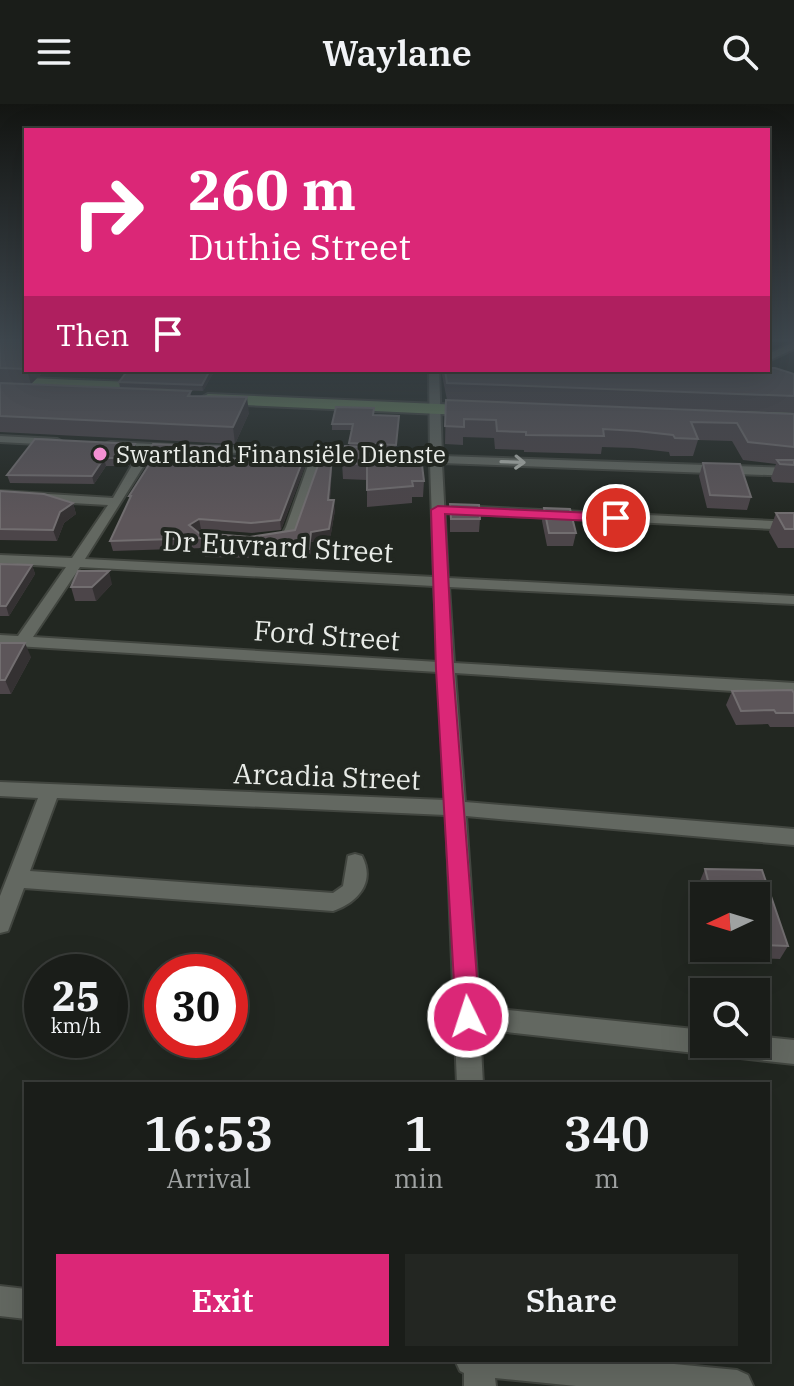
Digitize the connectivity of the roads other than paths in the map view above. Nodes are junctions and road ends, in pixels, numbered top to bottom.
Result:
1 (353, 400) edge
2 (434, 400) edge
3 (434, 403) junction
4 (497, 406) edge
5 (794, 413) edge
6 (794, 422) edge
7 (0, 439) edge
8 (74, 443) edge
9 (104, 444) edge
10 (149, 447) junction
11 (180, 448) edge
12 (195, 449) edge
13 (318, 454) junction
14 (377, 457) edge
15 (391, 458) edge
16 (435, 460) junction
17 (794, 472) edge
18 (0, 495) edge
19 (117, 502) junction
20 (438, 510) junction
21 (794, 526) edge
22 (252, 540) edge
23 (0, 559) edge
24 (73, 563) junction
25 (442, 580) junction
26 (794, 600) edge
27 (0, 640) edge
28 (23, 641) junction
29 (445, 669) junction
30 (794, 689) edge
31 (0, 789) edge
32 (49, 793) junction
33 (453, 808) junction
34 (794, 837) edge
35 (355, 862) dead end
36 (18, 879) junction
37 (0, 924) edge
38 (468, 1017) junction
39 (690, 1041) edge
40 (770, 1049) edge
41 (794, 1052) edge
42 (470, 1082) edge
43 (0, 1301) edge
44 (24, 1304) edge
45 (479, 1362) edge
46 (499, 1362) edge
47 (480, 1386) edge
48 (737, 1386) edge

1 - 3 main road
2 - 3 street
3 - 4 main road
3 - 16 street
5 - 6 main road
7 - 8 street
9 - 10 street
10 - 11 street
10 - 19 street
12 - 13 street
13 - 14 street
13 - 22 street
15 - 16 street
16 -> 17 street
16 - 20 street
18 - 19 street
19 - 24 street
20 - 21 street
20 - 25 street
23 - 24 street, Dr Euvrard Street
24 - 25 street, Dr Euvrard Street
24 - 28 street
25 - 26 street, Dr Euvrard Street
25 - 29 street
27 - 28 street, Ford Street
28 - 29 street, Ford Street
29 - 30 street, Ford Street
29 - 33 street
31 - 32 street, Arcadia Street
32 - 33 street, Arcadia Street
32 - 36 street
33 - 34 street, Arcadia Street
33 - 38 street
35 - 36 street
36 - 37 street
38 - 39 street
38 - 42 street
40 - 41 street
43 - 44 street
45 - 47 street
46 - 48 street

